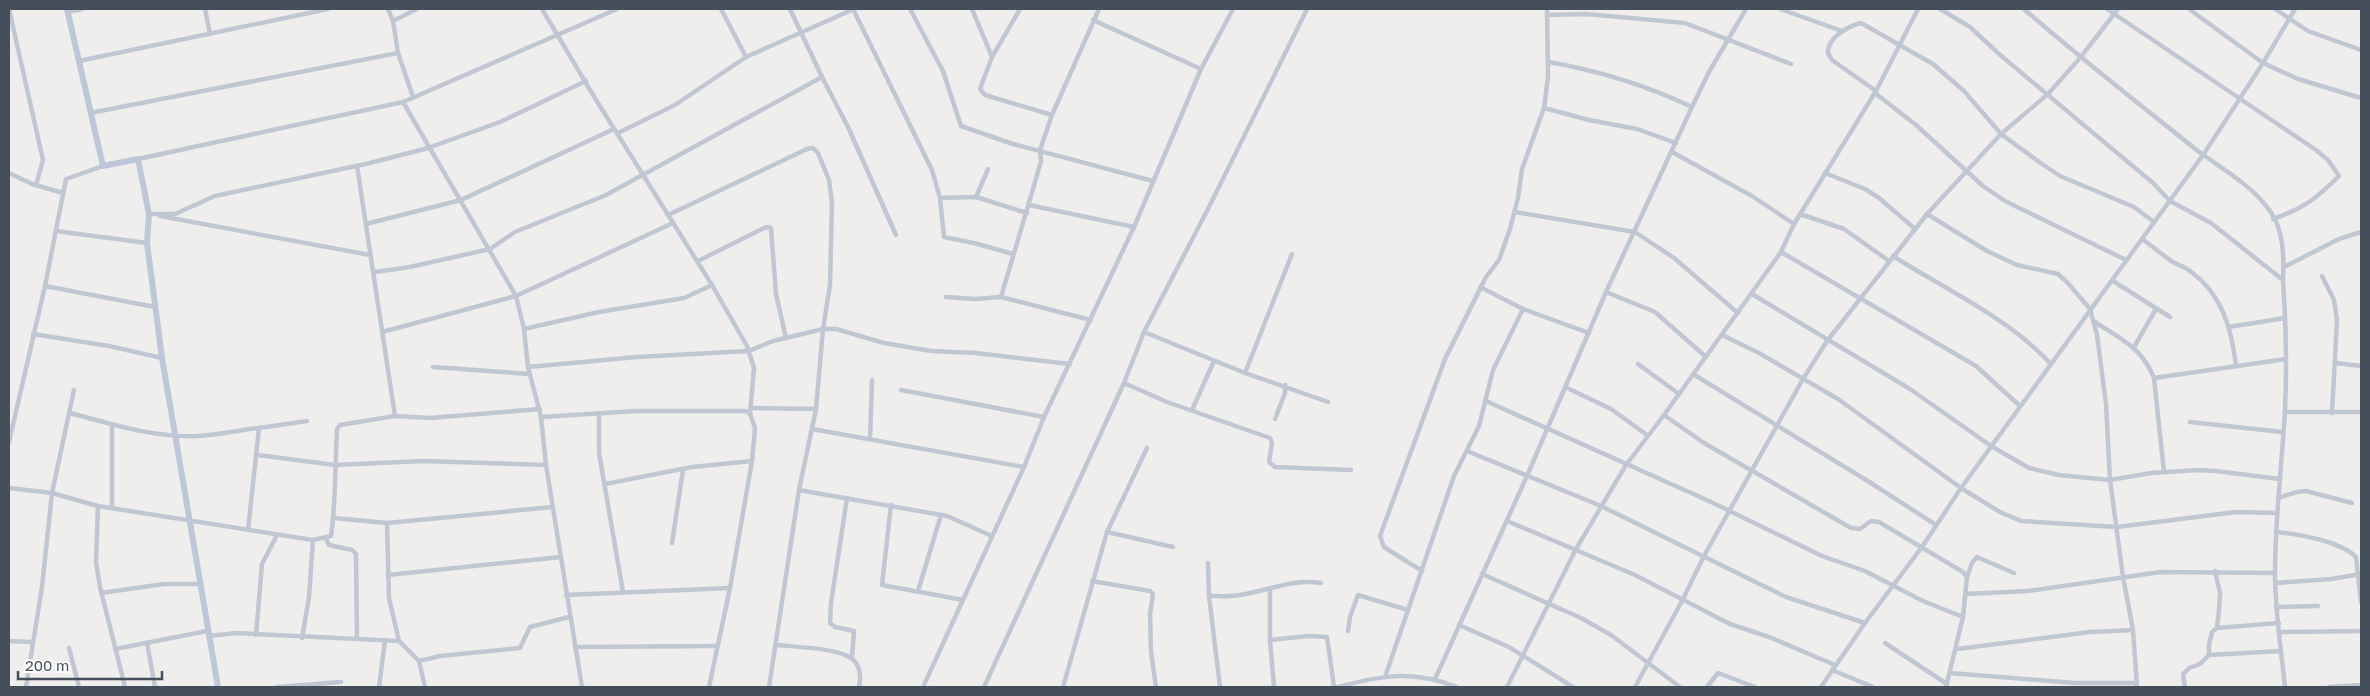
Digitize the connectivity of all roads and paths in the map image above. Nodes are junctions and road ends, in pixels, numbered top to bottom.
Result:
1 (9, 9) edge
2 (82, 9) edge
3 (205, 9) edge
4 (328, 9) edge
5 (388, 9) edge
6 (417, 9) edge
7 (542, 9) edge
8 (617, 9) edge
9 (721, 9) edge
10 (790, 9) edge
11 (853, 9) edge
12 (910, 9) edge
13 (972, 9) edge
14 (1020, 9) edge
15 (1099, 9) edge
16 (1233, 9) edge
17 (1307, 9) edge
18 (1547, 9) edge
19 (1746, 9) edge
20 (1780, 9) edge
21 (1918, 9) edge
22 (1940, 9) edge
23 (2024, 9) edge
24 (2107, 9) edge
25 (2118, 9) edge
26 (2189, 9) edge
27 (2275, 9) edge
28 (2295, 9) edge
29 (68, 10) edge
30 (1547, 15) junction
31 (2115, 15) junction
32 (2289, 19) junction
33 (393, 20) junction
34 (1093, 20) junction
35 (11, 26) edge
36 (1842, 31) junction
37 (801, 32) junction
38 (210, 34) junction
39 (558, 35) junction
40 (1729, 40) junction
41 (1900, 46) junction
42 (2361, 50) edge
43 (398, 53) junction
44 (746, 57) junction
45 (992, 57) junction
46 (2080, 58) junction
47 (79, 62) junction
48 (1549, 62) junction
49 (2263, 63) junction
50 (1791, 64) dead end
51 (1201, 69) junction
52 (822, 77) junction
53 (586, 81) junction
54 (1875, 92) junction
55 (2048, 94) junction
56 (413, 97) junction
57 (2361, 98) edge
58 (2238, 99) junction
59 (403, 102) junction
60 (1692, 107) junction
61 (1544, 108) junction
62 (90, 113) junction
63 (1052, 115) junction
64 (614, 129) junction
65 (618, 133) junction
66 (2001, 134) junction
67 (1676, 143) junction
68 (428, 148) junction
69 (1040, 150) junction
70 (1672, 152) junction
71 (2203, 155) junction
72 (138, 159) junction
73 (103, 166) junction
74 (357, 166) junction
75 (988, 169) dead end
76 (1825, 172) junction
77 (9, 173) edge
78 (1967, 173) junction
79 (643, 174) junction
80 (1153, 181) junction
81 (36, 185) junction
82 (63, 193) junction
83 (976, 197) junction
84 (940, 198) junction
85 (461, 200) junction
86 (2170, 201) junction
87 (1029, 205) junction
88 (1515, 212) junction
89 (1026, 213) junction
90 (149, 214) junction
91 (1800, 214) junction
92 (1927, 214) junction
93 (668, 215) junction
94 (2273, 219) junction
95 (2154, 222) junction
96 (674, 223) junction
97 (366, 224) junction
98 (1794, 224) junction
99 (1134, 227) junction
100 (1914, 228) junction
101 (56, 231) junction
102 (1636, 232) junction
103 (2361, 232) edge
104 (896, 235) dead end
105 (2142, 239) junction
106 (147, 243) junction
107 (490, 248) junction
108 (1781, 252) junction
109 (1013, 254) junction
110 (1292, 254) dead end
111 (370, 255) junction
112 (1893, 256) junction
113 (2126, 260) junction
114 (698, 261) junction
115 (1889, 261) junction
116 (2284, 267) junction
117 (375, 272) junction
118 (2322, 276) dead end
119 (2283, 280) junction
120 (2113, 281) junction
121 (712, 285) junction
122 (45, 286) junction
123 (1480, 287) junction
124 (1606, 292) junction
125 (1752, 294) junction
126 (516, 296) junction
127 (946, 297) dead end
128 (1001, 298) junction
129 (1859, 299) junction
130 (155, 306) junction
131 (2090, 309) junction
132 (2156, 309) junction
133 (1523, 310) junction
134 (1738, 313) junction
135 (2170, 317) dead end
136 (2285, 318) junction
137 (1091, 320) junction
138 (2095, 322) junction
139 (2229, 327) junction
140 (524, 329) junction
141 (823, 329) junction
142 (382, 332) junction
143 (1144, 332) junction
144 (33, 334) junction
145 (1589, 334) junction
146 (1722, 335) junction
147 (786, 338) junction
148 (1828, 341) junction
149 (2134, 347) junction
150 (749, 351) junction
151 (1706, 357) junction
152 (162, 358) junction
153 (2286, 359) junction
154 (1214, 361) junction
155 (2050, 363) junction
156 (2336, 363) junction
157 (1070, 364) junction
158 (1638, 364) dead end
159 (2236, 365) junction
160 (2361, 366) edge
161 (433, 367) dead end
162 (528, 367) junction
163 (1245, 373) junction
164 (530, 374) junction
165 (1693, 374) junction
166 (2154, 378) junction
167 (872, 380) dead end
168 (1802, 380) junction
169 (1124, 383) junction
170 (1285, 386) junction
171 (1565, 387) junction
172 (74, 390) dead end
173 (901, 390) dead end
174 (1678, 394) junction
175 (1486, 401) junction
176 (1328, 402) dead end
177 (2020, 406) junction
178 (540, 409) junction
179 (816, 409) junction
180 (1192, 410) junction
181 (750, 411) junction
182 (2285, 412) junction
183 (2361, 412) edge
184 (70, 413) junction
185 (599, 413) junction
186 (2332, 413) junction
187 (1664, 415) junction
188 (395, 416) junction
189 (541, 416) junction
190 (1044, 417) junction
191 (1275, 419) dead end
192 (306, 420) dead end
193 (2190, 422) dead end
194 (1778, 425) junction
195 (112, 426) junction
196 (259, 428) junction
197 (812, 428) junction
198 (1547, 428) junction
199 (2282, 432) junction
200 (174, 435) junction
201 (1647, 435) junction
202 (870, 439) junction
203 (9, 442) edge
204 (1991, 446) junction
205 (1147, 448) dead end
206 (1468, 451) junction
207 (258, 455) junction
208 (752, 461) junction
209 (546, 465) junction
210 (1626, 465) junction
211 (335, 466) junction
212 (1024, 467) junction
213 (683, 470) junction
214 (1351, 470) dead end
215 (1752, 470) junction
216 (675, 471) junction
217 (2164, 472) junction
218 (1527, 476) junction
219 (681, 478) junction
220 (2110, 480) junction
221 (2280, 480) junction
222 (605, 484) junction
223 (9, 488) edge
224 (1961, 488) junction
225 (799, 490) junction
226 (52, 493) junction
227 (847, 498) junction
228 (2278, 498) junction
229 (2352, 504) dead end
230 (891, 505) junction
231 (98, 506) junction
232 (1601, 506) junction
233 (112, 507) junction
234 (553, 507) junction
235 (1729, 511) junction
236 (2277, 513) junction
237 (941, 515) junction
238 (334, 518) junction
239 (189, 521) junction
240 (1507, 521) junction
241 (387, 523) junction
242 (1936, 525) junction
243 (2117, 527) junction
244 (248, 530) junction
245 (1107, 532) junction
246 (2276, 532) junction
247 (278, 535) junction
248 (992, 536) junction
249 (326, 539) junction
250 (313, 540) junction
251 (672, 543) dead end
252 (1173, 547) dead end
253 (1922, 547) junction
254 (1576, 550) junction
255 (1704, 556) junction
256 (561, 557) junction
257 (1208, 563) dead end
258 (1422, 571) junction
259 (2215, 571) junction
260 (2014, 573) dead end
261 (2275, 573) junction
262 (1482, 574) junction
263 (388, 575) junction
264 (2359, 575) edge
265 (1967, 577) junction
266 (2123, 577) junction
267 (1092, 581) junction
268 (1321, 583) dead end
269 (2276, 583) junction
270 (199, 584) junction
271 (1893, 587) junction
272 (730, 588) junction
273 (1270, 588) junction
274 (918, 591) junction
275 (101, 592) junction
276 (623, 592) junction
277 (1966, 594) junction
278 (566, 595) junction
279 (1209, 596) junction
280 (963, 600) junction
281 (1682, 601) junction
282 (2361, 602) edge
283 (1549, 604) junction
284 (2276, 606) junction
285 (2318, 606) dead end
286 (1408, 610) junction
287 (569, 617) junction
288 (1963, 617) junction
289 (1865, 623) junction
290 (2279, 623) junction
291 (1459, 624) junction
292 (2217, 628) junction
293 (2132, 630) junction
294 (2361, 630) edge
295 (1348, 631) dead end
296 (2280, 632) junction
297 (207, 633) junction
298 (256, 635) junction
299 (302, 638) junction
300 (357, 640) junction
301 (385, 640) junction
302 (1270, 640) junction
303 (9, 641) edge
304 (399, 641) junction
305 (32, 642) junction
306 (147, 643) junction
307 (1885, 643) dead end
308 (777, 645) junction
309 (717, 646) junction
310 (575, 647) junction
311 (69, 648) dead end
312 (114, 649) junction
313 (1957, 649) junction
314 (2281, 651) junction
315 (2209, 654) junction
316 (1521, 655) junction
317 (852, 658) junction
318 (419, 661) junction
319 (1648, 663) junction
320 (1836, 665) junction
321 (1832, 670) junction
322 (1950, 672) junction
323 (1385, 677) junction
324 (1435, 678) junction
325 (341, 682) dead end
326 (2137, 685) edge
327 (2361, 685) edge
328 (1947, 686) edge
329 (26, 687) edge
330 (79, 687) edge
331 (125, 687) edge
332 (155, 687) edge
333 (210, 687) edge
334 (218, 687) edge
335 (276, 687) edge
336 (379, 687) edge
337 (425, 687) edge
338 (582, 687) edge
339 (709, 687) edge
340 (769, 687) edge
341 (859, 687) edge
342 (923, 687) edge
343 (984, 687) edge
344 (1063, 687) edge
345 (1156, 687) edge
346 (1220, 687) edge
347 (1274, 687) edge
348 (1334, 687) edge
349 (1338, 687) edge
350 (1457, 687) edge
351 (1506, 687) edge
352 (1573, 687) edge
353 (1635, 687) edge
354 (1680, 687) edge
355 (1707, 687) edge
356 (1755, 687) edge
357 (1821, 687) edge
358 (1873, 687) edge
359 (2185, 687) edge
360 (2285, 687) edge
361 (2329, 687) edge

1 - 35 street
2 - 29 street
3 - 38 street
4 - 38 street
5 - 33 street
6 - 33 street
7 - 39 street
8 - 39 street
9 - 44 street
10 - 37 street
11 - 37 street
11 - 84 street
12 - 69 street
13 - 45 street
14 - 45 street
15 - 34 street
16 - 51 street
17 - 143 street
18 - 30 street
19 - 40 street
20 - 36 street
21 - 41 street
22 - 55 street
23 - 46 street
24 - 31 street
25 - 31 street
26 - 49 street
27 - 32 street
28 - 32 street
29 - 47 street
30 - 40 street
30 - 48 street
31 - 46 street
31 - 58 street
32 - 42 street
32 - 49 street
33 - 43 street
34 - 51 street
34 - 63 street
35 - 81 street
36 - 41 street
36 - 54 street
37 - 44 street
37 - 52 street
38 - 47 street
39 - 53 street
39 - 56 street
40 - 50 street
40 - 60 street
41 - 54 street
41 - 66 street
43 - 56 street
43 - 62 street
44 - 65 street
45 - 63 street
46 - 55 street
46 - 71 street
47 - 62 street
48 - 60 street
48 - 61 street
49 - 57 street
49 - 58 street
51 - 80 street
52 - 79 street
52 - 104 street
53 - 64 street
53 - 68 street
54 - 76 street
54 - 78 street
55 - 66 street
55 - 86 street
56 - 59 street
58 - 71 street
58 - 94 street
59 - 68 street
59 - 72 street
60 - 67 street
61 - 67 street
61 - 88 street
62 - 73 street
63 - 69 street
64 - 65 street
64 - 85 street
65 - 79 street
66 - 78 street
66 - 95 street
67 - 70 street
68 - 74 street
68 - 85 street
69 - 80 street
69 - 87 street
70 - 98 street
70 - 102 street
71 - 86 street
71 - 94 street
72 - 73 street
72 - 90 street
73 - 82 street
74 - 90 street
74 - 97 street
75 - 83 street
76 - 91 street
76 - 100 street
77 - 81 street
78 - 92 street
78 - 113 street
79 - 93 street
79 - 107 street
80 - 99 street
81 - 82 street
82 - 101 street
83 - 84 street
83 - 89 street
84 - 109 street
85 - 97 street
85 - 107 street
86 - 95 street
86 - 119 street
87 - 89 street
87 - 99 street
88 - 102 street
88 - 123 street
89 - 109 street
90 - 106 street
90 - 111 street
91 - 98 street
91 - 115 street
92 - 100 street
92 - 131 street
93 - 96 street
93 - 141 street
94 - 116 street
95 - 105 street
96 - 114 street
96 - 126 street
97 - 111 street
98 - 108 street
99 - 137 street
100 - 112 street
101 - 106 street
101 - 122 street
102 - 124 street
102 - 134 street
103 - 116 street
105 - 113 street
105 - 139 street
106 - 130 street
107 - 117 street
107 - 126 street
108 - 125 street
108 - 129 street
109 - 128 street
110 - 163 street
111 - 117 street
112 - 115 street
112 - 155 street
113 - 120 street
114 - 121 street
114 - 147 street
115 - 129 street
116 - 119 street
117 - 142 street
118 - 156 street
119 - 136 street
120 - 131 street
120 - 132 street
121 - 140 street
121 - 150 street
122 - 130 street
122 - 144 street
123 - 133 street
123 - 258 street
124 - 145 street
124 - 151 street
125 - 134 street
125 - 148 street
126 - 140 street
126 - 142 street
127 - 128 street
128 - 137 street
129 - 148 street
129 - 177 street
130 - 152 street
131 - 138 street
131 - 155 street
132 - 135 street
132 - 149 street
133 - 145 street
133 - 175 street
134 - 146 street
136 - 139 street
136 - 153 street
137 - 157 street
138 - 149 street
138 - 220 street
139 - 159 street
140 - 162 street
141 - 147 street
141 - 157 street
141 - 179 street
142 - 188 street
143 - 154 street
143 - 169 street
144 - 152 street
144 - 203 street
145 - 171 street
146 - 151 street
146 - 168 street
147 - 150 street
148 - 168 street
148 - 204 street
149 - 166 street
150 - 162 street
150 - 181 street
151 - 165 street
152 - 200 street
153 - 159 street
153 - 182 street
154 - 163 street
154 - 180 street
155 - 177 street
156 - 160 street
156 - 186 street
157 - 190 street
158 - 174 street
159 - 166 street
161 - 164 street
162 - 164 street
163 - 170 street
164 - 178 street
165 - 174 street
165 - 194 street
166 - 217 street
167 - 202 street
168 - 194 street
168 - 224 street
169 - 180 street
169 - 343 street
170 - 176 street
170 - 191 street
171 - 198 street
171 - 201 street
172 - 184 street
173 - 190 street
174 - 187 street
175 - 198 street
175 - 206 street
177 - 204 street
178 - 188 street
178 - 189 street
179 - 181 street
179 - 197 street
180 - 214 street
181 - 185 street
181 - 208 street
182 - 186 street
182 - 199 street
183 - 186 street
184 - 195 street
184 - 226 street
185 - 189 street
185 - 222 street
187 - 201 street
187 - 215 street
188 - 211 street
189 - 209 street
190 - 212 street
192 - 196 street
193 - 199 street
194 - 215 street
194 - 242 street
195 - 200 street
195 - 233 street
196 - 200 street
196 - 207 street
197 - 202 street
197 - 225 street
198 - 210 street
198 - 218 street
199 - 221 street
200 - 239 street
201 - 210 street
202 - 212 street
204 - 220 street
204 - 224 street
205 - 245 street
206 - 218 street
206 - 258 street
207 - 211 street
207 - 244 street
208 - 213 street
208 - 272 street
209 - 211 street
209 - 234 street
210 - 232 street
210 - 235 street
211 - 238 street
212 - 248 street
213 - 216 street
213 - 219 street
215 - 235 street
215 - 253 street
216 - 219 street
216 - 222 street
217 - 220 street
217 - 221 street
218 - 232 street
218 - 240 street
219 - 251 street
220 - 243 street
221 - 228 street
222 - 276 street
223 - 226 street
224 - 242 street
224 - 243 street
225 - 227 street
225 - 308 street
226 - 231 street
226 - 305 street
227 - 230 street
227 - 317 street
228 - 229 street
228 - 236 street
230 - 237 street
230 - 274 street
231 - 233 street
231 - 275 street
232 - 254 street
232 - 255 street
233 - 239 street
234 - 241 street
234 - 256 street
235 - 255 street
235 - 271 street
236 - 243 street
236 - 246 street
237 - 248 street
237 - 274 street
238 - 241 street
238 - 249 street
239 - 244 street
239 - 270 street
240 - 254 street
240 - 262 street
241 - 263 street
242 - 253 street
243 - 266 street
244 - 247 street
245 - 252 street
245 - 267 street
246 - 261 street
246 - 264 street
247 - 250 street
247 - 298 street
248 - 280 street
249 - 250 street
249 - 300 street
250 - 299 street
253 - 265 street
253 - 271 street
254 - 281 street
254 - 283 street
255 - 281 street
255 - 289 street
256 - 263 street
256 - 278 street
257 - 279 street
258 - 286 street
259 - 261 street
259 - 266 street
259 - 292 street
260 - 265 street
261 - 269 street
262 - 283 street
262 - 291 street
263 - 304 street
264 - 269 street
264 - 282 street
265 - 277 street
266 - 277 street
266 - 293 street
267 - 344 street
267 - 345 street
268 - 273 street
269 - 284 street
270 - 275 street
270 - 297 street
271 - 288 street
271 - 289 street
272 - 276 street
272 - 309 street
273 - 279 street
273 - 302 street
274 - 280 street
275 - 312 street
276 - 278 street
277 - 288 street
278 - 287 street
279 - 346 street
280 - 342 street
281 - 319 street
281 - 320 street
283 - 316 street
283 - 319 street
284 - 285 street
284 - 290 street
286 - 295 street
286 - 323 street
287 - 310 street
287 - 318 street
288 - 313 street
289 - 320 street
290 - 292 street
290 - 296 street
291 - 316 street
291 - 324 street
292 - 315 street
293 - 313 street
293 - 326 street
294 - 296 street
296 - 314 street
297 - 298 street
297 - 306 street
297 - 334 street
298 - 299 street
299 - 300 street
300 - 301 street
301 - 304 street
301 - 336 street
302 - 347 street
302 - 348 street
303 - 305 street
304 - 318 street
305 - 329 street
306 - 312 street
306 - 332 street
307 - 328 street
308 - 317 street
308 - 340 street
309 - 310 street
309 - 339 street
310 - 338 street
311 - 330 street
312 - 331 street
313 - 322 street
314 - 315 street
314 - 360 street
315 - 359 street
316 - 351 street
316 - 352 street
317 - 341 street
318 - 337 street
319 - 353 street
319 - 354 street
320 - 321 street
321 - 357 street
321 - 358 street
322 - 326 street
322 - 328 street
323 - 324 street
323 - 349 street
324 - 350 street
325 - 335 street
327 - 361 street
333 - 334 street
355 - 356 street

